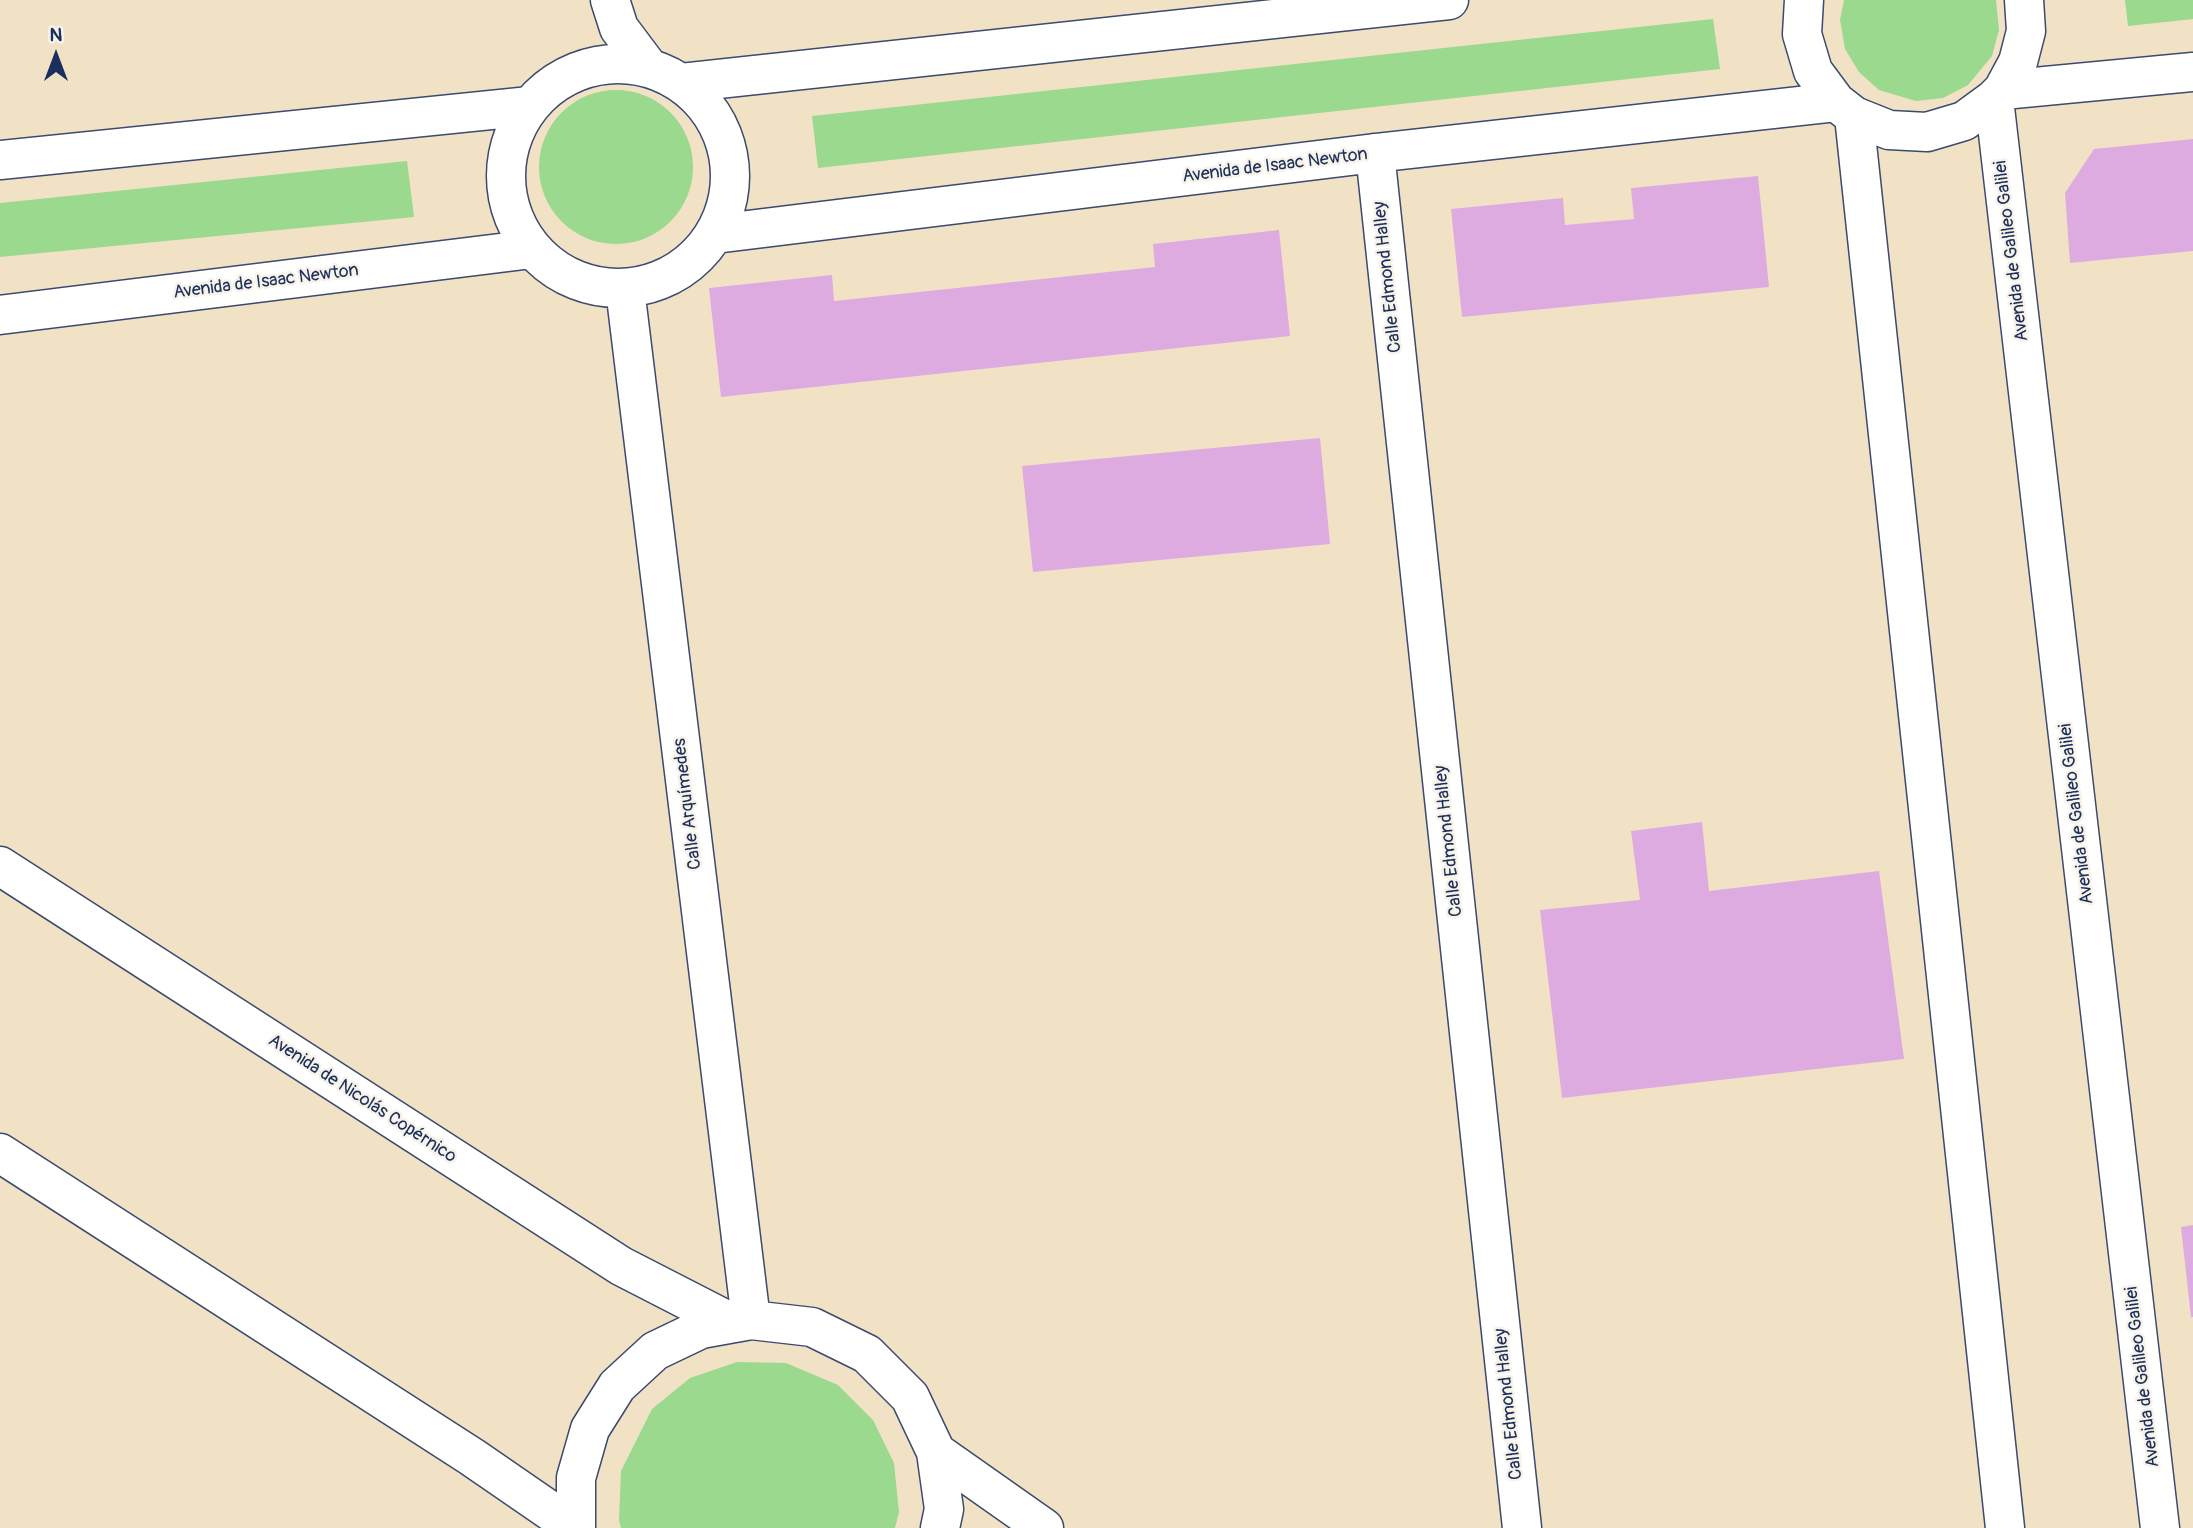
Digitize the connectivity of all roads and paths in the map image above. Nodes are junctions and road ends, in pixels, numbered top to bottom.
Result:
1 (607, 0) edge
2 (1449, 0) edge
3 (1804, 0) edge
4 (2024, 0) edge
5 (576, 72) junction
6 (2193, 72) edge
7 (665, 75) junction
8 (1998, 95) junction
9 (530, 106) junction
10 (1845, 109) junction
11 (1375, 153) junction
12 (0, 160) edge
13 (715, 234) junction
14 (532, 249) junction
15 (625, 289) junction
16 (0, 316) edge
17 (0, 866) edge
18 (0, 1153) edge
19 (740, 1321) junction
20 (936, 1452) junction
21 (576, 1528) edge
22 (940, 1528) edge
23 (1044, 1528) edge
24 (1522, 1528) edge
25 (2005, 1528) edge
26 (2160, 1528) edge

1 - 5 street
1 - 7 street
2 - 7 street
3 - 10 street
4 - 8 street
5 - 7 street
5 - 9 street
6 - 8 street
7 - 13 street
8 - 10 street
8 - 26 street, Avenida de Galileo Galilei
9 - 12 street
9 - 14 street
10 - 11 street, Avenida de Isaac Newton
10 - 25 street
11 - 13 street, Avenida de Isaac Newton
11 - 24 street, Calle Edmond Halley
13 - 15 street
14 - 15 street
14 - 16 street, Avenida de Isaac Newton
15 - 19 street, Calle Arquímedes
17 - 19 street, Avenida de Nicolás Copérnico
18 - 21 street
19 - 20 street
19 - 21 street
20 - 22 street
20 - 23 street

